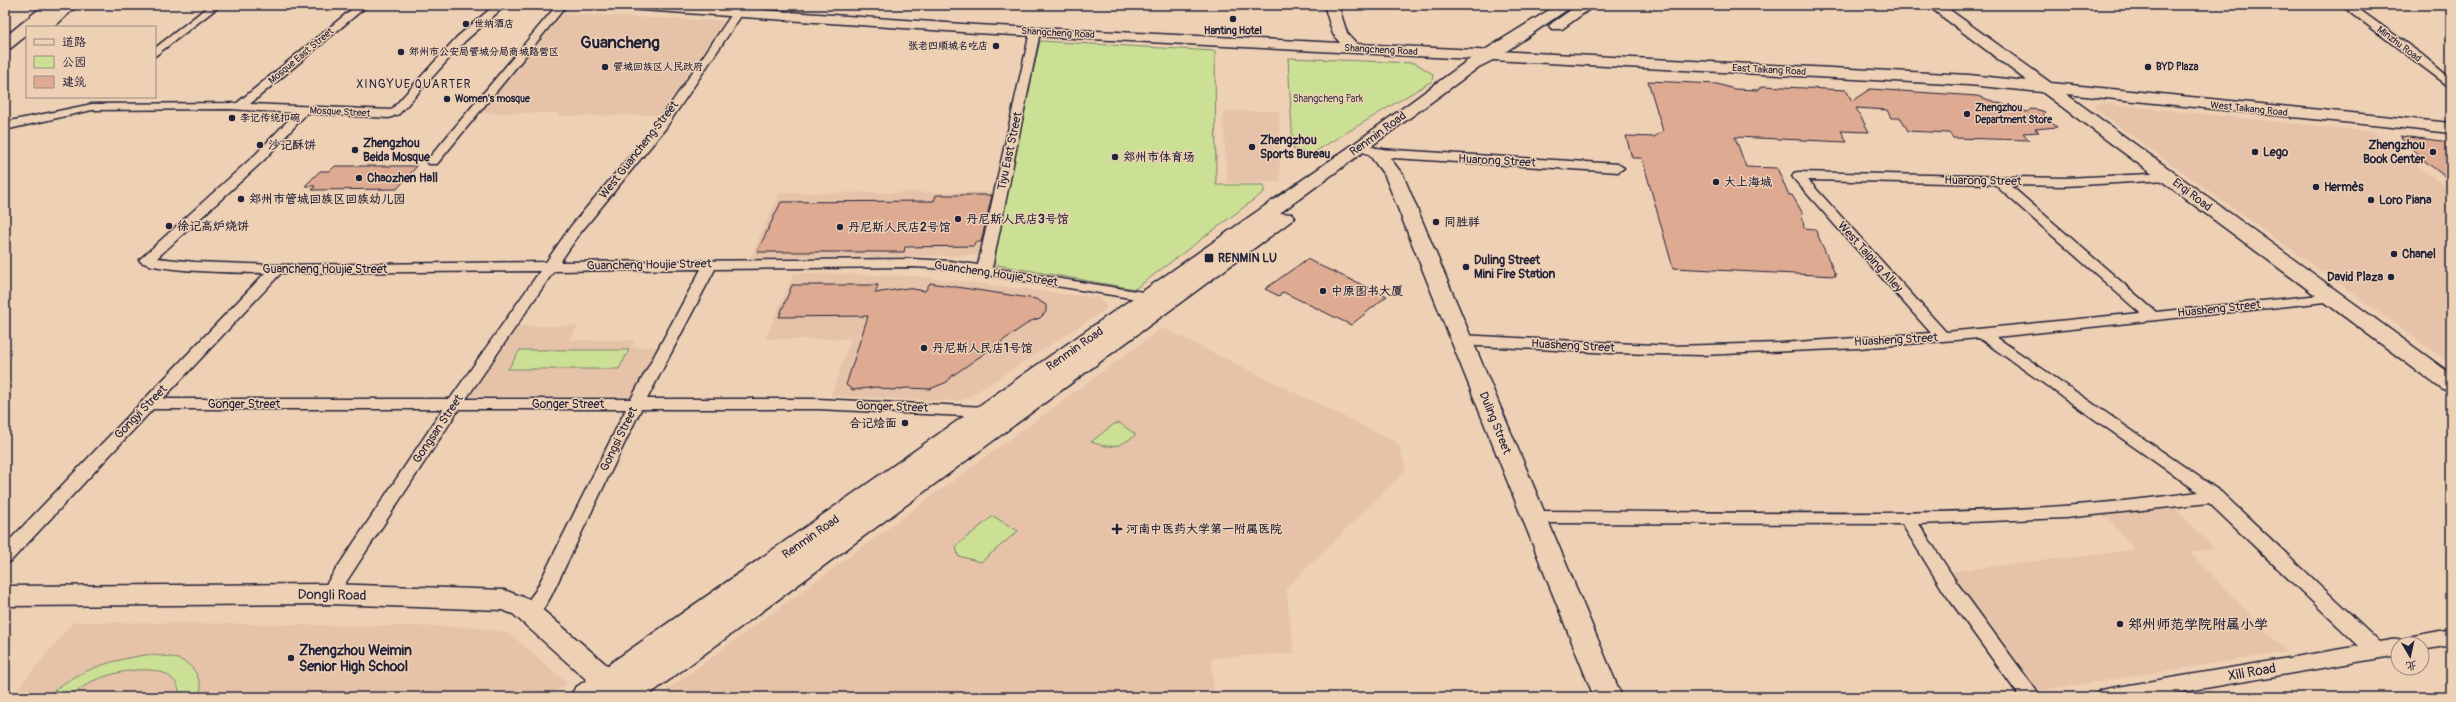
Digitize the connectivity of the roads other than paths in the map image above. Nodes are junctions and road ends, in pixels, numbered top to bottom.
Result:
1 (52, 5) edge
2 (71, 5) edge
3 (216, 5) edge
4 (362, 5) edge
5 (501, 5) edge
6 (562, 5) edge
7 (627, 5) edge
8 (642, 5) edge
9 (1331, 5) edge
10 (1567, 5) edge
11 (1588, 5) edge
12 (1934, 5) edge
13 (1943, 5) edge
14 (2346, 5) edge
15 (738, 13) junction
16 (27, 26) edge
17 (46, 26) edge
18 (26, 27) edge
19 (1035, 32) junction
20 (26, 44) edge
21 (5, 45) edge
22 (1352, 48) junction
23 (156, 52) edge
24 (1500, 56) junction
25 (5, 61) edge
26 (2451, 85) edge
27 (2054, 88) junction
28 (99, 98) edge
29 (239, 107) junction
30 (86, 108) junction
31 (304, 110) junction
32 (5, 126) edge
33 (2451, 128) edge
34 (1369, 150) junction
35 (433, 161) dead end
36 (1618, 168) dead end
37 (1798, 176) joint
38 (2166, 176) junction
39 (1999, 182) junction
40 (146, 260) joint
41 (711, 264) junction
42 (550, 266) junction
43 (277, 269) junction
44 (984, 271) junction
45 (1149, 297) junction
46 (2330, 298) junction
47 (2152, 316) junction
48 (1981, 333) junction
49 (1942, 337) junction
50 (1461, 340) junction
51 (2451, 376) edge
52 (2451, 386) edge
53 (150, 404) junction
54 (455, 404) junction
55 (636, 404) junction
56 (987, 412) junction
57 (2215, 496) junction
58 (1533, 517) junction
59 (1907, 518) junction
60 (5, 556) edge
61 (329, 594) junction
62 (5, 596) edge
63 (528, 613) junction
64 (2451, 638) edge
65 (2430, 641) edge
66 (2390, 648) edge
67 (2376, 650) junction
68 (620, 693) edge
69 (585, 697) edge
70 (1608, 697) edge
71 (2031, 697) edge
72 (2106, 697) edge

1 - 16 main road
2 - 17 main road
3 - 23 street
4 - 29 street, Mosque East Street
5 - 31 street, Mosque Street
6 - 35 street
7 - 8 street, Shangcheng Road
8 - 15 street, Shangcheng Road
9 - 22 street
10 - 24 main road, Renmin Road
11 - 24 main road, Renmin Road
12 - 27 street, Erqi Road
13 - 27 street, Erqi Road
14 - 26 street, Minzhu Road
15 - 19 street, Shangcheng Road
15 - 42 street, West Guancheng Street
18 - 21 main road
19 - 22 street, Shangcheng Road
19 - 44 street, Tiyu East Street
20 - 25 main road
22 - 24 street, Shangcheng Road
24 - 27 street, East Taikang Road
24 - 34 main road, Renmin Road
27 - 33 street, West Taikang Road
27 - 38 street, Erqi Road
27 - 51 street, Erqi Road
28 - 30 street
29 - 30 street
29 - 31 street
30 - 32 street
31 - 40 street, Mosque Street
34 - 36 street, Huarong Street
34 - 45 main road, Renmin Road
34 - 50 street, Duling Street
34 - 68 main road, Renmin Road
37 - 39 street, Huarong Street
37 - 49 street, West Taiping Alley
38 - 39 street, Huarong Street
38 - 46 street, Erqi Road
39 - 47 street
40 - 43 street, Guancheng Houjie Street
41 - 42 street, Guancheng Houjie Street
41 - 44 street, Guancheng Houjie Street
41 - 55 street, Gongsi Street
42 - 43 street, Guancheng Houjie Street
42 - 54 street, Gongsan Street
43 - 53 street, Gongyi Street
44 - 45 street, Guancheng Houjie Street
45 - 56 main road, Renmin Road
46 - 47 street, Huasheng Street
46 - 52 street, Erqi Road
47 - 48 street, Huasheng Street
48 - 49 street, Huasheng Street
48 - 57 street
49 - 50 street, Huasheng Street
50 - 58 street, Duling Street
53 - 54 street, Gonger Street
53 - 60 street, Gongyi Street
54 - 55 street, Gonger Street
54 - 61 street, Gongsan Street
55 - 56 street, Gonger Street
55 - 63 street, Gongsi Street
56 - 68 main road, Renmin Road
57 - 59 street
57 - 67 street
58 - 59 street
58 - 70 street, Duling Street
59 - 71 street
61 - 62 street, Dongli Road
61 - 63 street, Dongli Road
63 - 68 street, Dongli Road
64 - 65 street
66 - 67 street, Xili Road
67 - 72 street, Xili Road
68 - 69 main road, Renmin Road

